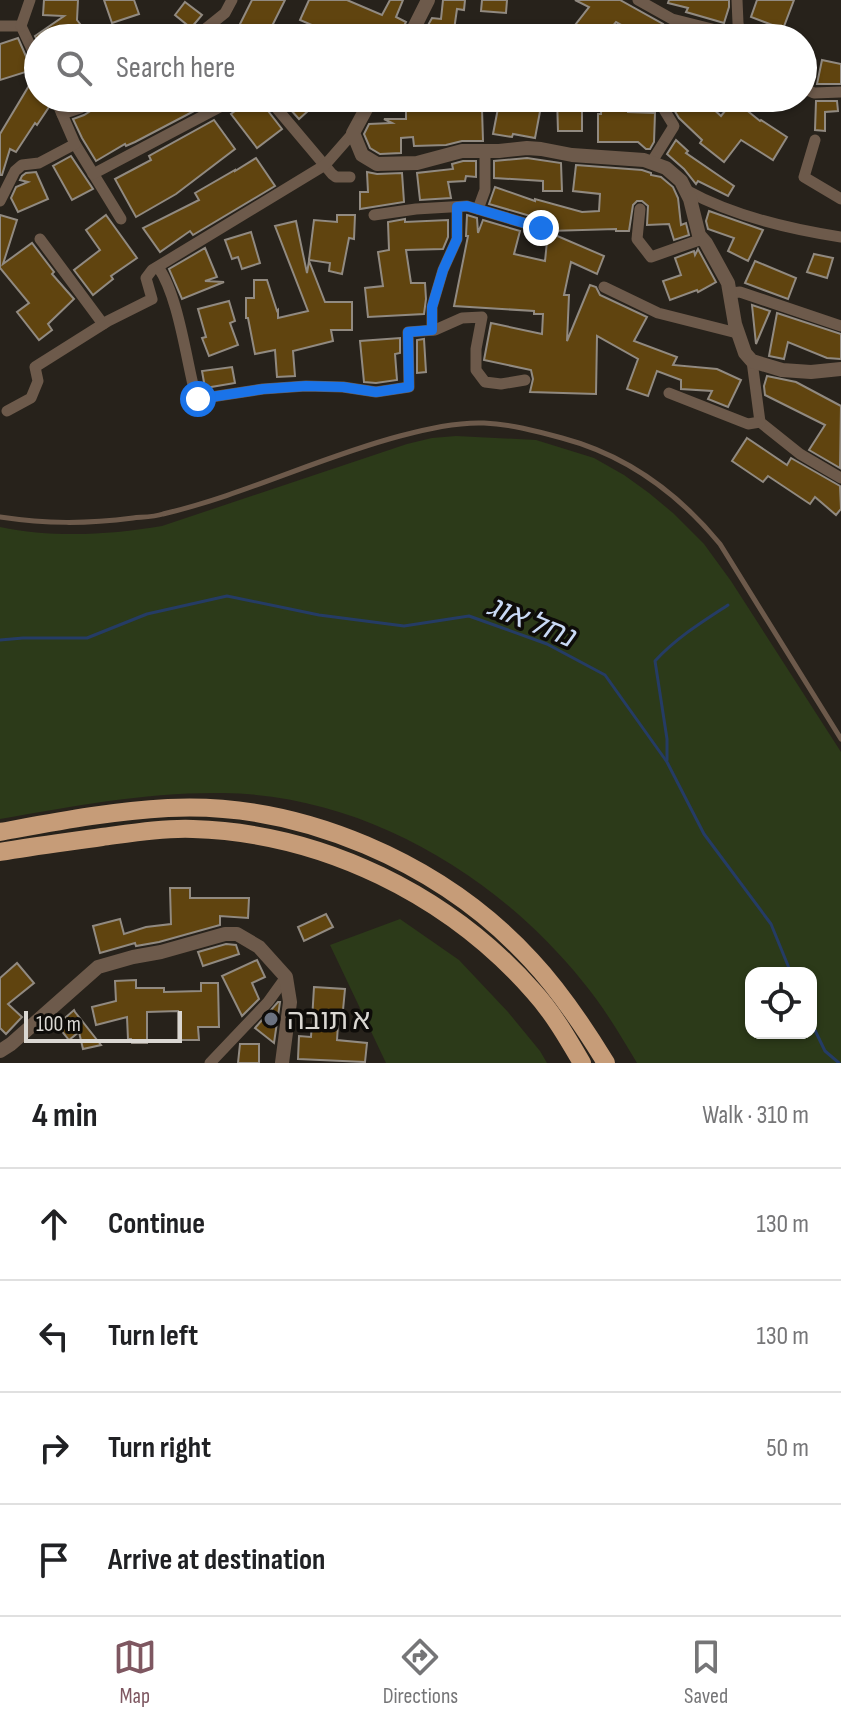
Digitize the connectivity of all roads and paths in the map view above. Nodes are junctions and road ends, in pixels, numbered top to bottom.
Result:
1 (30, 0) edge
2 (232, 0) edge
3 (428, 0) edge
4 (638, 0) edge
5 (737, 0) edge
6 (212, 24) edge
7 (416, 24) edge
8 (692, 24) edge
9 (738, 24) edge
10 (0, 26) edge
11 (21, 26) junction
12 (24, 32) edge
13 (841, 92) edge
14 (817, 93) edge
15 (68, 112) edge
16 (210, 112) edge
17 (280, 112) edge
18 (364, 112) edge
19 (666, 112) edge
20 (62, 114) joint
21 (356, 127) junction
22 (815, 140) dead end
23 (75, 144) junction
24 (485, 151) junction
25 (651, 163) junction
26 (325, 165) junction
27 (93, 174) junction
28 (350, 177) dead end
29 (685, 190) junction
30 (841, 199) edge
31 (0, 201) edge
32 (457, 207) junction
33 (478, 209) junction
34 (640, 209) dead end
35 (374, 215) dead end
36 (121, 219) dead end
37 (541, 228) dead end
38 (841, 237) edge
39 (40, 239) dead end
40 (702, 239) junction
41 (158, 267) junction
42 (604, 287) dead end
43 (731, 293) junction
44 (103, 324) junction
45 (841, 326) edge
46 (432, 330) junction
47 (737, 333) junction
48 (752, 361) junction
49 (841, 369) edge
50 (525, 380) dead end
51 (669, 393) dead end
52 (7, 411) dead end
53 (760, 422) junction
54 (841, 478) edge
55 (0, 517) edge
56 (841, 739) edge
57 (0, 832) edge
58 (0, 852) edge
59 (286, 977) junction
60 (0, 1051) edge
61 (210, 1063) edge
62 (282, 1063) edge
63 (582, 1063) edge
64 (606, 1063) edge

1 - 11 street
2 - 6 street
3 - 7 street
4 - 8 street
5 - 9 street
10 - 11 street
11 - 12 street
13 - 14 street
15 - 20 street
16 - 27 street
17 - 26 street
18 - 21 street
19 - 25 street
20 - 23 street
21 - 24 street
21 - 26 street
22 - 30 street
23 - 27 street
23 - 31 street
24 - 25 street
24 - 33 street
25 - 29 street
26 - 28 street
26 - 41 street
27 - 36 street
29 - 38 street
29 - 40 street
32 - 33 street
32 - 35 street
32 - 46 street
33 - 37 street
34 - 40 street
39 - 44 street
40 - 43 street
41 - 44 street
41 - 46 street
42 - 47 street
43 - 45 street
43 - 47 street
44 - 52 street
46 - 50 street
47 - 48 street
48 - 49 street
48 - 53 street
51 - 53 street
53 - 54 street
55 - 56 lane
57 - 64 highway
58 - 63 highway
59 - 60 street
59 - 61 street
59 - 62 street

